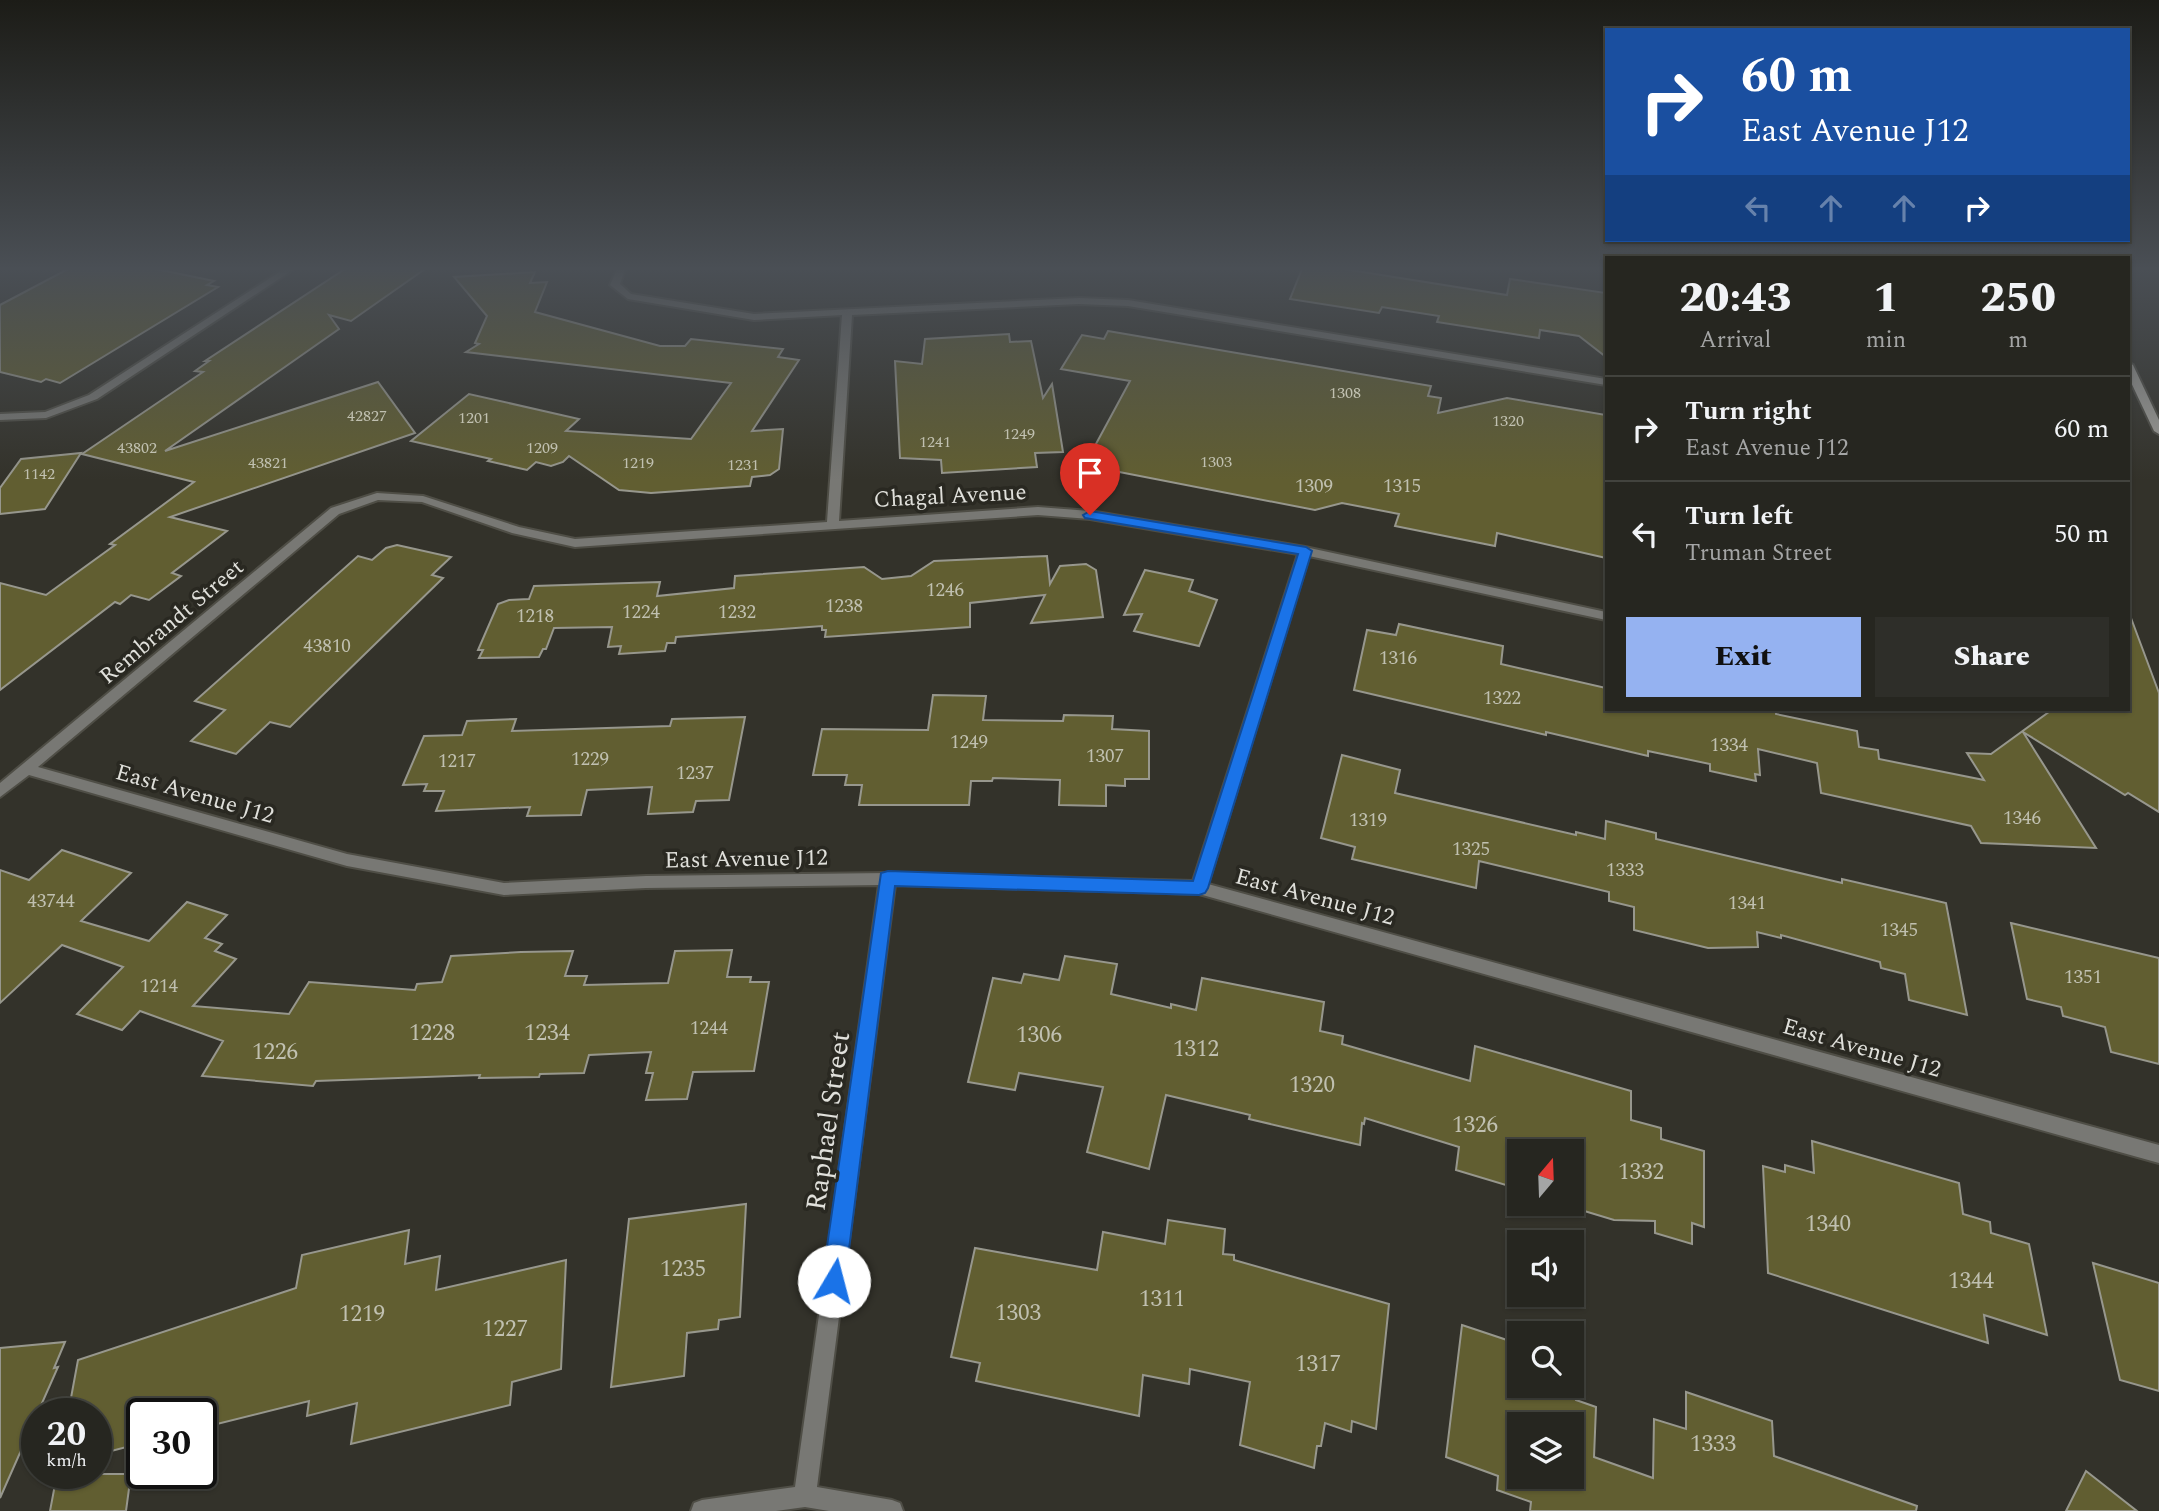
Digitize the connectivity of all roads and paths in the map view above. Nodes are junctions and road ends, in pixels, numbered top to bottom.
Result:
1 (180, 340) edge
2 (845, 340) edge
3 (1349, 340) edge
4 (2130, 368) edge
5 (1605, 382) edge
6 (2153, 408) edge
7 (0, 417) edge
8 (2159, 431) edge
9 (377, 496) joint
10 (833, 523) junction
11 (1306, 551) junction
12 (1605, 616) edge
13 (26, 769) junction
14 (0, 791) edge
15 (888, 878) junction
16 (1199, 888) junction
17 (2159, 1154) edge
18 (805, 1496) junction
19 (702, 1511) edge
20 (891, 1511) edge

1 - 7 street
2 - 10 street
3 - 5 street
4 - 6 street
6 - 8 street
9 - 10 street, Chagal Avenue
9 - 13 street, Rembrandt Street
10 - 11 street, Chagal Avenue
11 - 12 street, Chagal Avenue
11 - 16 street
13 - 14 street, Rembrandt Street
13 - 15 street, East Avenue J12
15 - 16 street, East Avenue J12
15 - 18 street, Raphael Street
16 - 17 street, East Avenue J12
18 - 19 street
18 - 20 street

